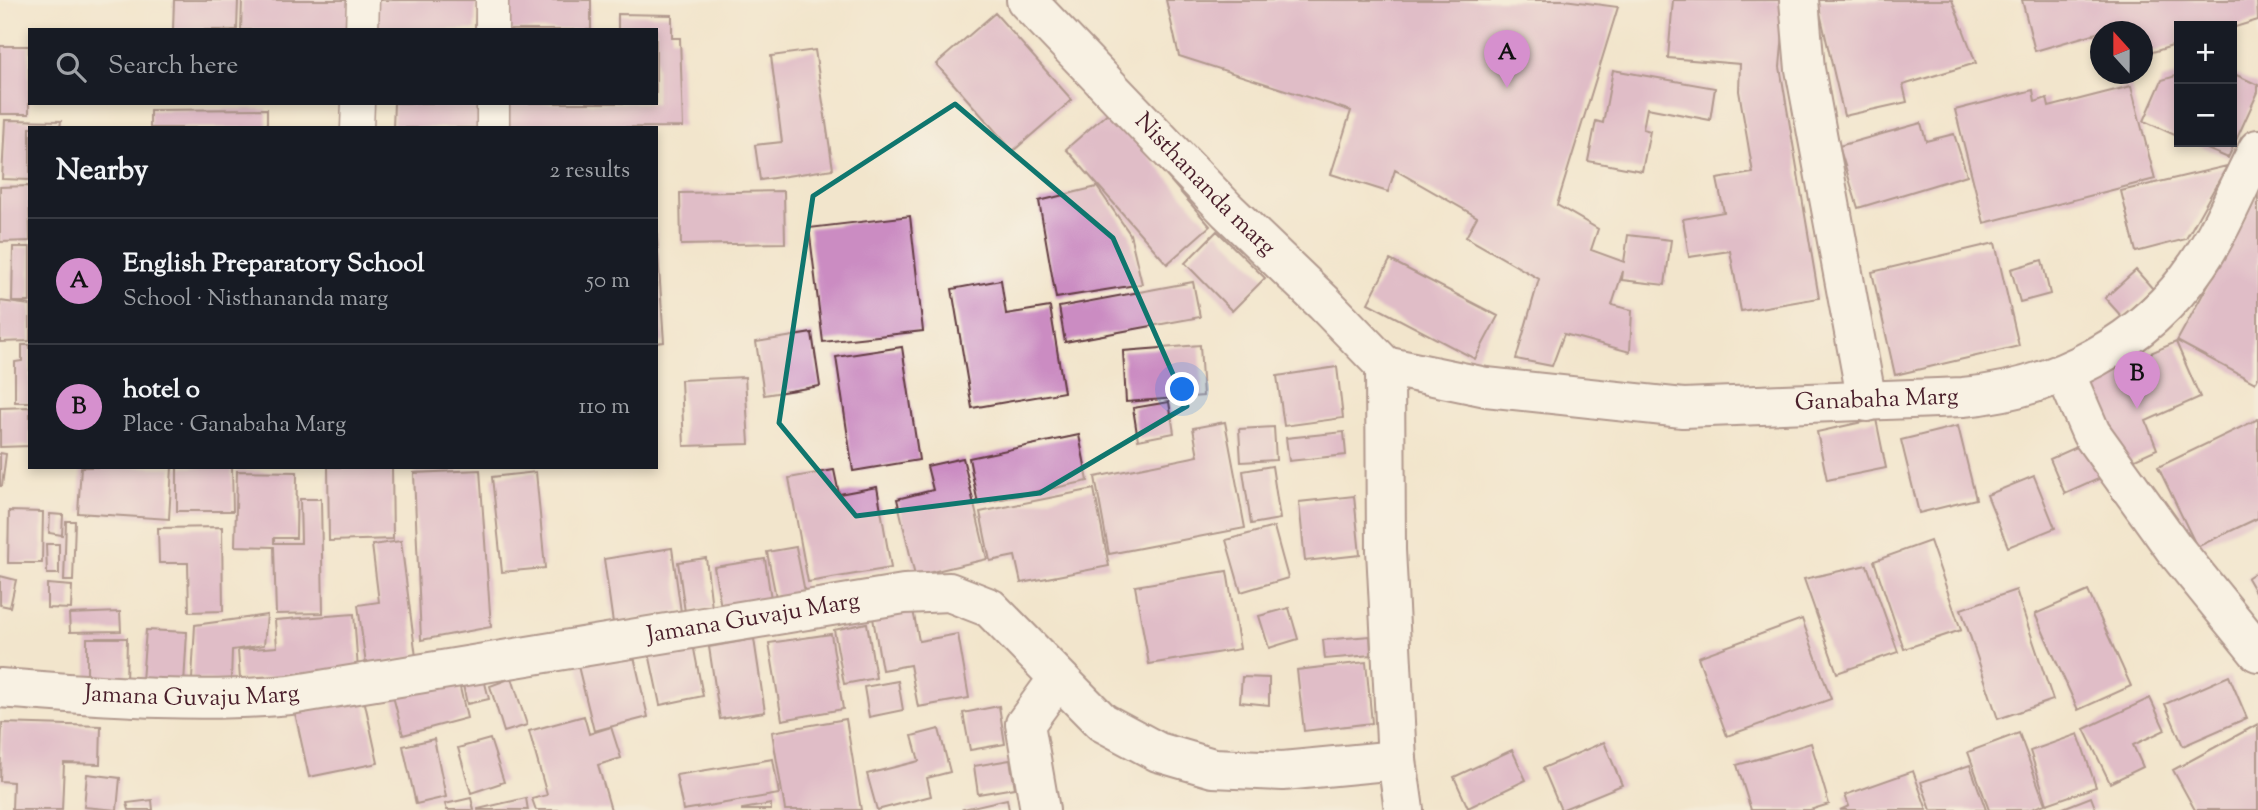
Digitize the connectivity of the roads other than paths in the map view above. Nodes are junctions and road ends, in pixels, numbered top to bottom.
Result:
1 (363, 0) edge
2 (492, 0) edge
3 (1026, 0) edge
4 (1799, 0) edge
5 (362, 28) edge
6 (492, 28) edge
7 (358, 105) edge
8 (493, 105) edge
9 (357, 126) edge
10 (493, 126) edge
11 (2258, 149) edge
12 (1385, 366) junction
13 (2065, 373) junction
14 (1867, 402) junction
15 (2258, 652) edge
16 (1057, 680) junction
17 (0, 688) edge
18 (1397, 760) junction
19 (1040, 810) edge
20 (1404, 810) edge

1 - 5 lane
2 - 6 lane
3 - 12 street, Nisthananda marg
4 - 14 street
7 - 9 lane
8 - 10 lane
11 - 13 street, Ganabaha Marg
12 - 14 street, Ganabaha Marg
12 - 18 street
13 - 14 street, Ganabaha Marg
13 - 15 street
16 - 17 street, Jamana Guvaju Marg
16 - 18 street, Jamana Guvaju Marg
16 - 19 street
18 - 20 street

